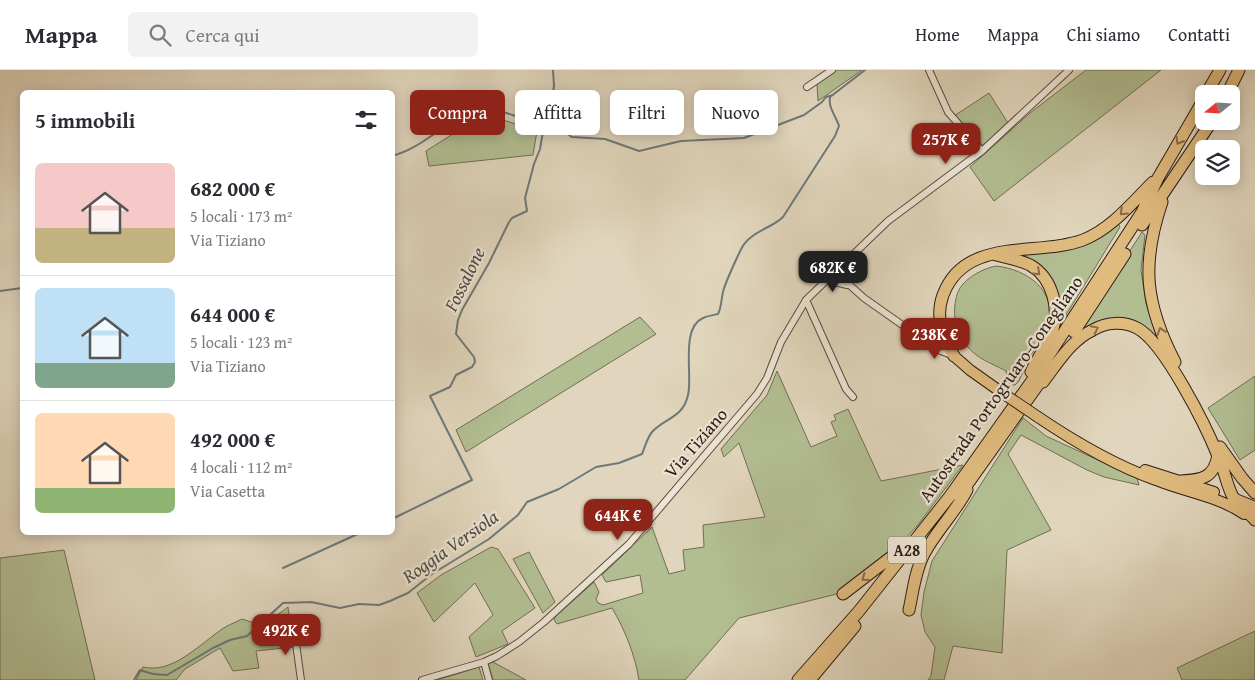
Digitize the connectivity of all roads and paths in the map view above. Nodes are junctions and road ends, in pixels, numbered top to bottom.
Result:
1 (832, 70) edge
2 (929, 70) edge
3 (1069, 70) edge
4 (1220, 70) edge
5 (1238, 70) edge
6 (1211, 85) edge
7 (1231, 85) edge
8 (806, 87) dead end
9 (1195, 114) edge
10 (1206, 130) edge
11 (982, 151) junction
12 (1158, 178) junction
13 (1166, 189) junction
14 (992, 254) junction
15 (835, 272) junction
16 (827, 280) junction
17 (847, 285) junction
18 (806, 300) junction
19 (941, 330) junction
20 (925, 341) junction
21 (954, 356) junction
22 (853, 397) dead end
23 (1012, 415) junction
24 (1218, 455) junction
25 (1120, 463) junction
26 (974, 475) junction
27 (1181, 481) junction
28 (1255, 493) edge
29 (950, 496) junction
30 (1232, 498) junction
31 (1255, 507) edge
32 (1255, 522) edge
33 (843, 594) dead end
34 (910, 610) dead end
35 (294, 629) dead end
36 (484, 662) junction
37 (301, 680) edge
38 (422, 680) edge
39 (489, 680) edge
40 (798, 680) edge
41 (810, 680) edge

1 - 8 street
2 - 11 street
3 - 11 street, Via Tiziano
4 - 6 highway
5 - 7 highway
9 -> 12 highway, Autostrada Portogruaro-Conegliano / A28
10 - 13 highway, Autostrada Portogruaro-Conegliano / A28
11 - 15 street, Via Tiziano
12 -> 14 highway
12 - 23 highway, Autostrada Portogruaro-Conegliano / A28
13 - 23 highway, Autostrada Portogruaro-Conegliano / A28
28 -> 13 highway
14 - 19 highway
14 -> 23 highway
15 - 16 street, Via Tiziano
15 - 17 street
16 - 17 street
16 - 18 street, Via Tiziano
17 - 20 street
18 - 22 street
18 - 36 street, Via Tiziano
19 - 20 highway
19 - 21 highway
20 - 21 street
21 - 25 main road, bridge
23 -> 24 highway
23 - 26 highway, Autostrada Portogruaro-Conegliano / A28
23 - 29 highway, Autostrada Portogruaro-Conegliano / A28
24 - 27 highway
24 - 30 highway
25 - 27 main road
25 - 32 main road
26 - 34 highway
26 - 41 highway, Autostrada Portogruaro-Conegliano / A28
27 - 30 main road
29 -> 33 highway
29 - 40 highway, Autostrada Portogruaro-Conegliano / A28
30 - 31 main road
30 - 32 highway
35 - 37 street
36 - 38 street, Via Tiziano
36 - 39 street

